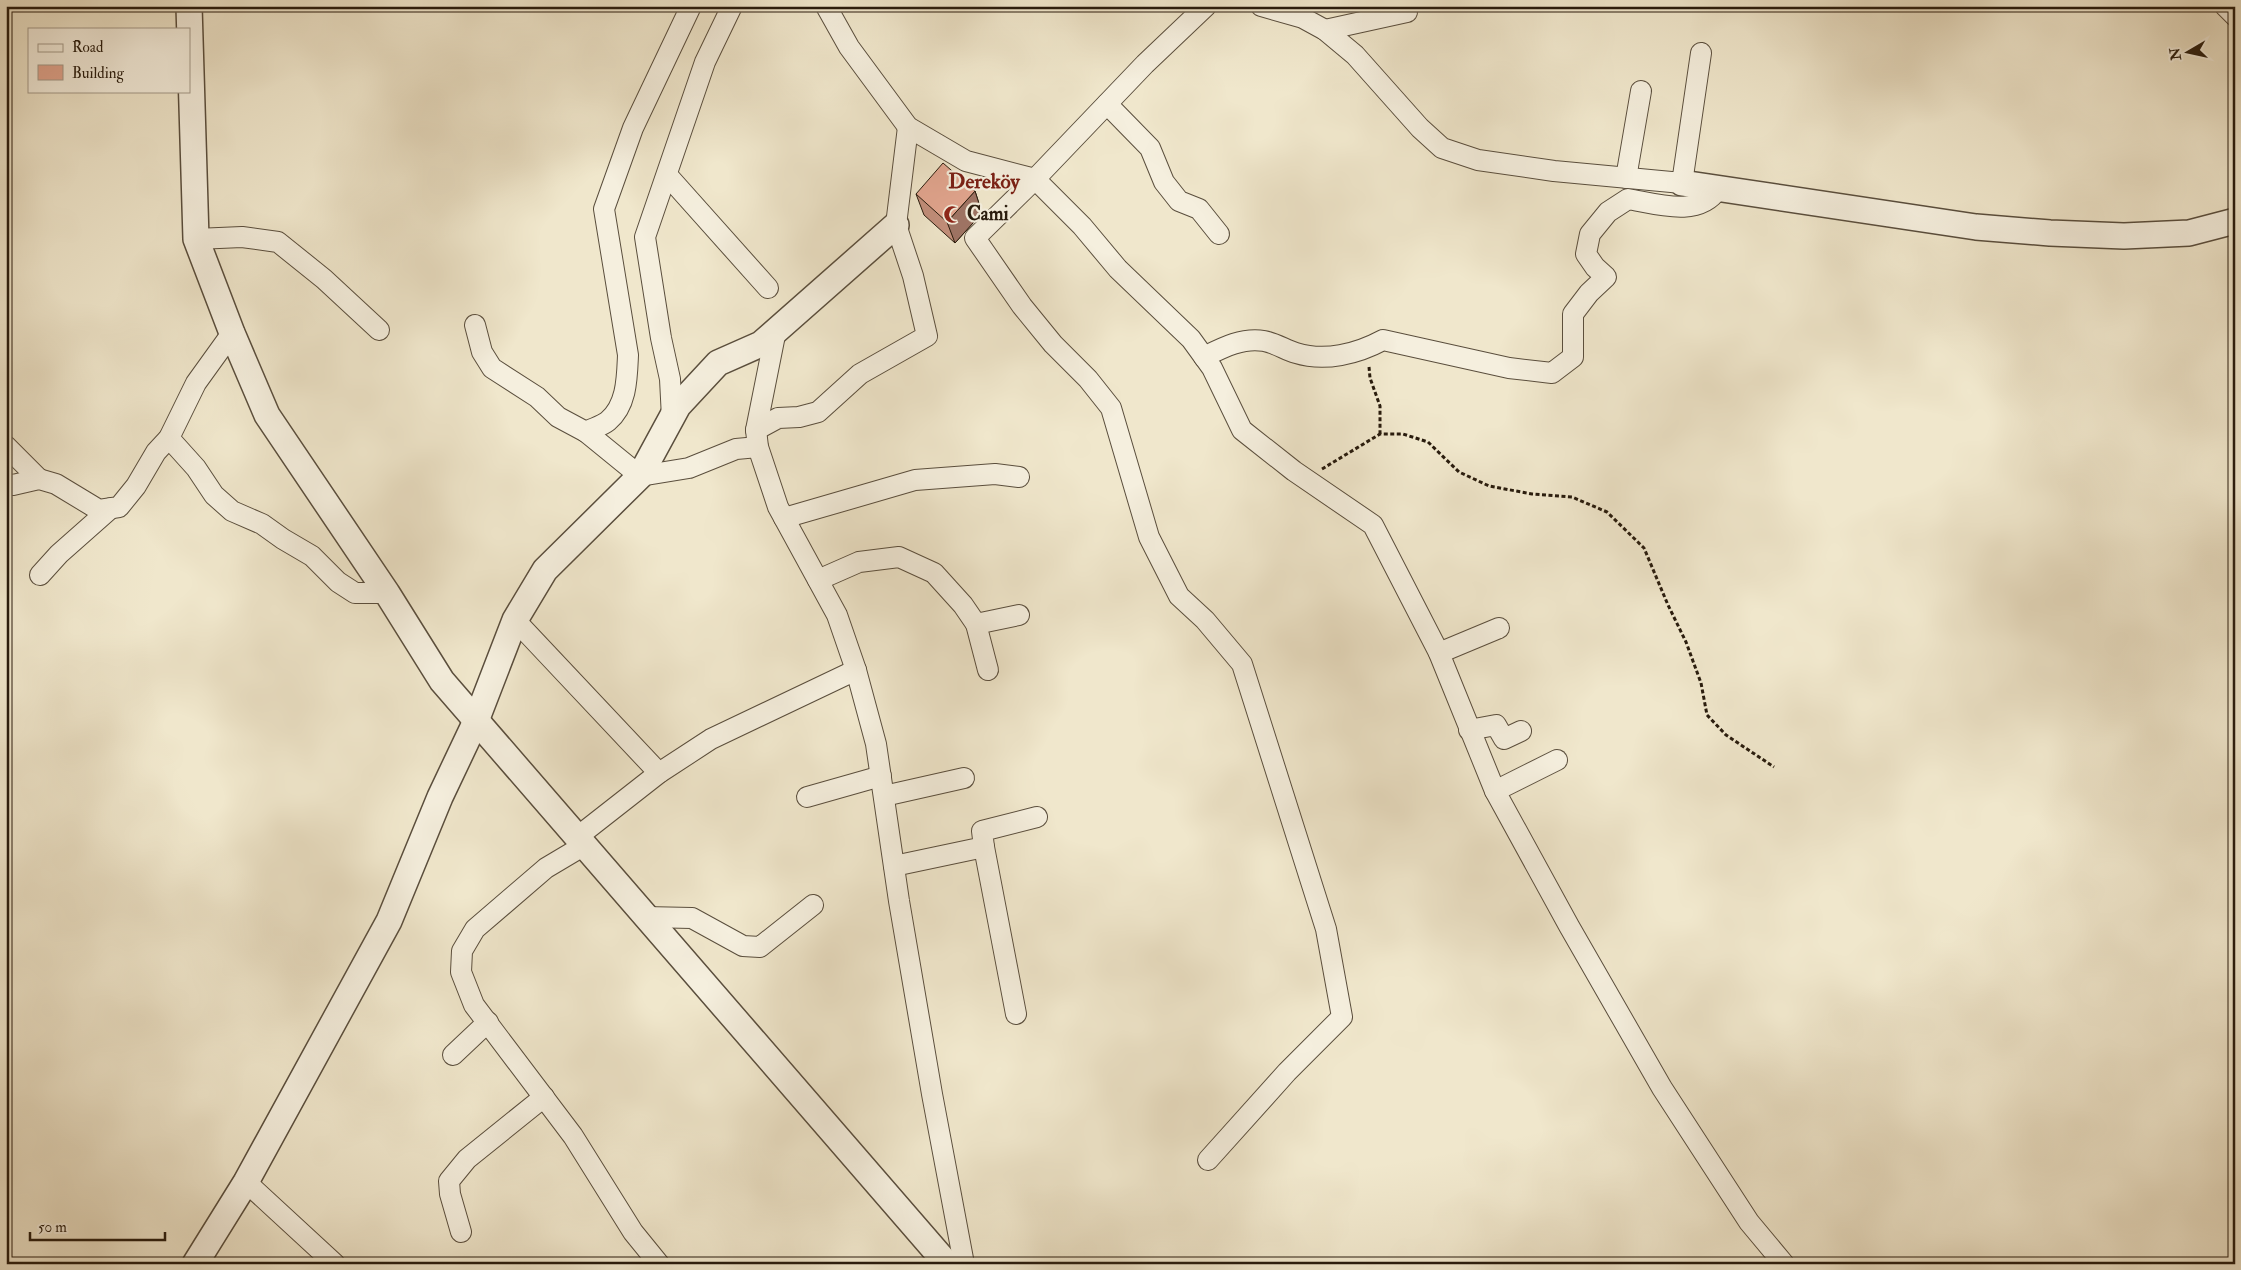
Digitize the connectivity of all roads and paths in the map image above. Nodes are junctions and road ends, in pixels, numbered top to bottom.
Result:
1 (189, 6) edge
2 (691, 6) edge
3 (732, 6) edge
4 (826, 6) edge
5 (1206, 6) edge
6 (1261, 6) edge
7 (2225, 6) edge
8 (1406, 12) dead end
9 (2235, 16) edge
10 (190, 28) edge
11 (1325, 30) junction
12 (190, 39) edge
13 (1701, 53) dead end
14 (1641, 91) dead end
15 (1107, 104) junction
16 (908, 128) junction
17 (668, 176) junction
18 (1626, 178) junction
19 (1035, 179) junction
20 (1682, 183) junction
21 (1718, 189) junction
22 (2235, 221) edge
23 (896, 225) junction
24 (1219, 234) dead end
25 (196, 240) junction
26 (768, 288) dead end
27 (475, 325) dead end
28 (379, 330) dead end
29 (776, 330) junction
30 (232, 333) junction
31 (1366, 349) junction
32 (1204, 357) junction
33 (672, 418) junction
34 (586, 432) junction
35 (1380, 434) junction
36 (169, 438) junction
37 (757, 439) junction
38 (6, 446) edge
39 (640, 476) junction
40 (1018, 476) dead end
41 (39, 479) junction
42 (1306, 479) junction
43 (6, 484) edge
44 (111, 508) junction
45 (784, 518) junction
46 (40, 575) dead end
47 (818, 580) junction
48 (387, 593) junction
49 (1019, 616) dead end
50 (515, 620) junction
51 (976, 624) junction
52 (1500, 628) dead end
53 (1439, 653) junction
54 (856, 670) junction
55 (988, 670) dead end
56 (476, 721) junction
57 (1469, 730) junction
58 (1521, 731) dead end
59 (1557, 760) dead end
60 (1774, 767) dead end
61 (659, 773) junction
62 (964, 778) dead end
63 (882, 786) junction
64 (1495, 791) junction
65 (807, 797) dead end
66 (1037, 817) dead end
67 (580, 842) junction
68 (984, 846) junction
69 (894, 866) junction
70 (813, 906) dead end
71 (645, 917) junction
72 (1016, 1014) dead end
73 (488, 1022) junction
74 (453, 1056) dead end
75 (544, 1097) junction
76 (1208, 1160) dead end
77 (246, 1182) junction
78 (461, 1232) dead end
79 (195, 1264) edge
80 (335, 1264) edge
81 (659, 1264) edge
82 (947, 1264) edge
83 (964, 1264) edge
84 (1784, 1264) edge

1 - 10 street
2 - 34 street
3 - 17 street
4 - 16 street
5 - 15 street
6 - 11 street
7 - 9 street
8 - 11 street
11 - 18 street
12 - 25 street
13 - 20 street
14 - 18 street
15 - 19 street
15 - 24 street
16 - 19 street
16 - 23 street
17 - 26 street
17 - 33 street
18 - 20 street
19 - 32 street
19 - 76 street
20 - 21 street
21 - 22 street
21 - 31 street
23 - 29 street
23 - 37 street
25 - 28 street
25 - 30 street
27 - 34 street
29 - 33 street
29 - 37 street
30 - 36 street
30 - 48 street
31 - 32 street
31 - 35 path
32 - 42 street
33 - 39 street
34 - 39 street
35 - 42 path
35 - 60 path
36 - 44 street
36 - 48 street
37 - 39 street
37 - 45 street
38 - 41 street
39 - 50 street
40 - 45 street
41 - 43 street
41 - 44 street
42 - 53 street
44 - 46 street
45 - 47 street
47 - 51 street
47 - 54 street
48 - 56 street
49 - 51 street
50 - 56 street
50 - 61 street
51 - 55 street
52 - 53 street
53 - 57 street
54 - 61 street
54 - 63 street
56 - 67 street
56 - 77 street
57 - 58 street
57 - 64 street
59 - 64 street
61 - 67 street
62 - 63 street
63 - 65 street
63 - 69 street
64 - 84 street
66 - 68 street
67 - 71 street
67 - 73 street
68 - 69 street
68 - 72 street
69 - 83 street
70 - 71 street
71 - 82 street
73 - 74 street
73 - 75 street
75 - 78 street
75 - 81 street
77 - 79 street
77 - 80 street

